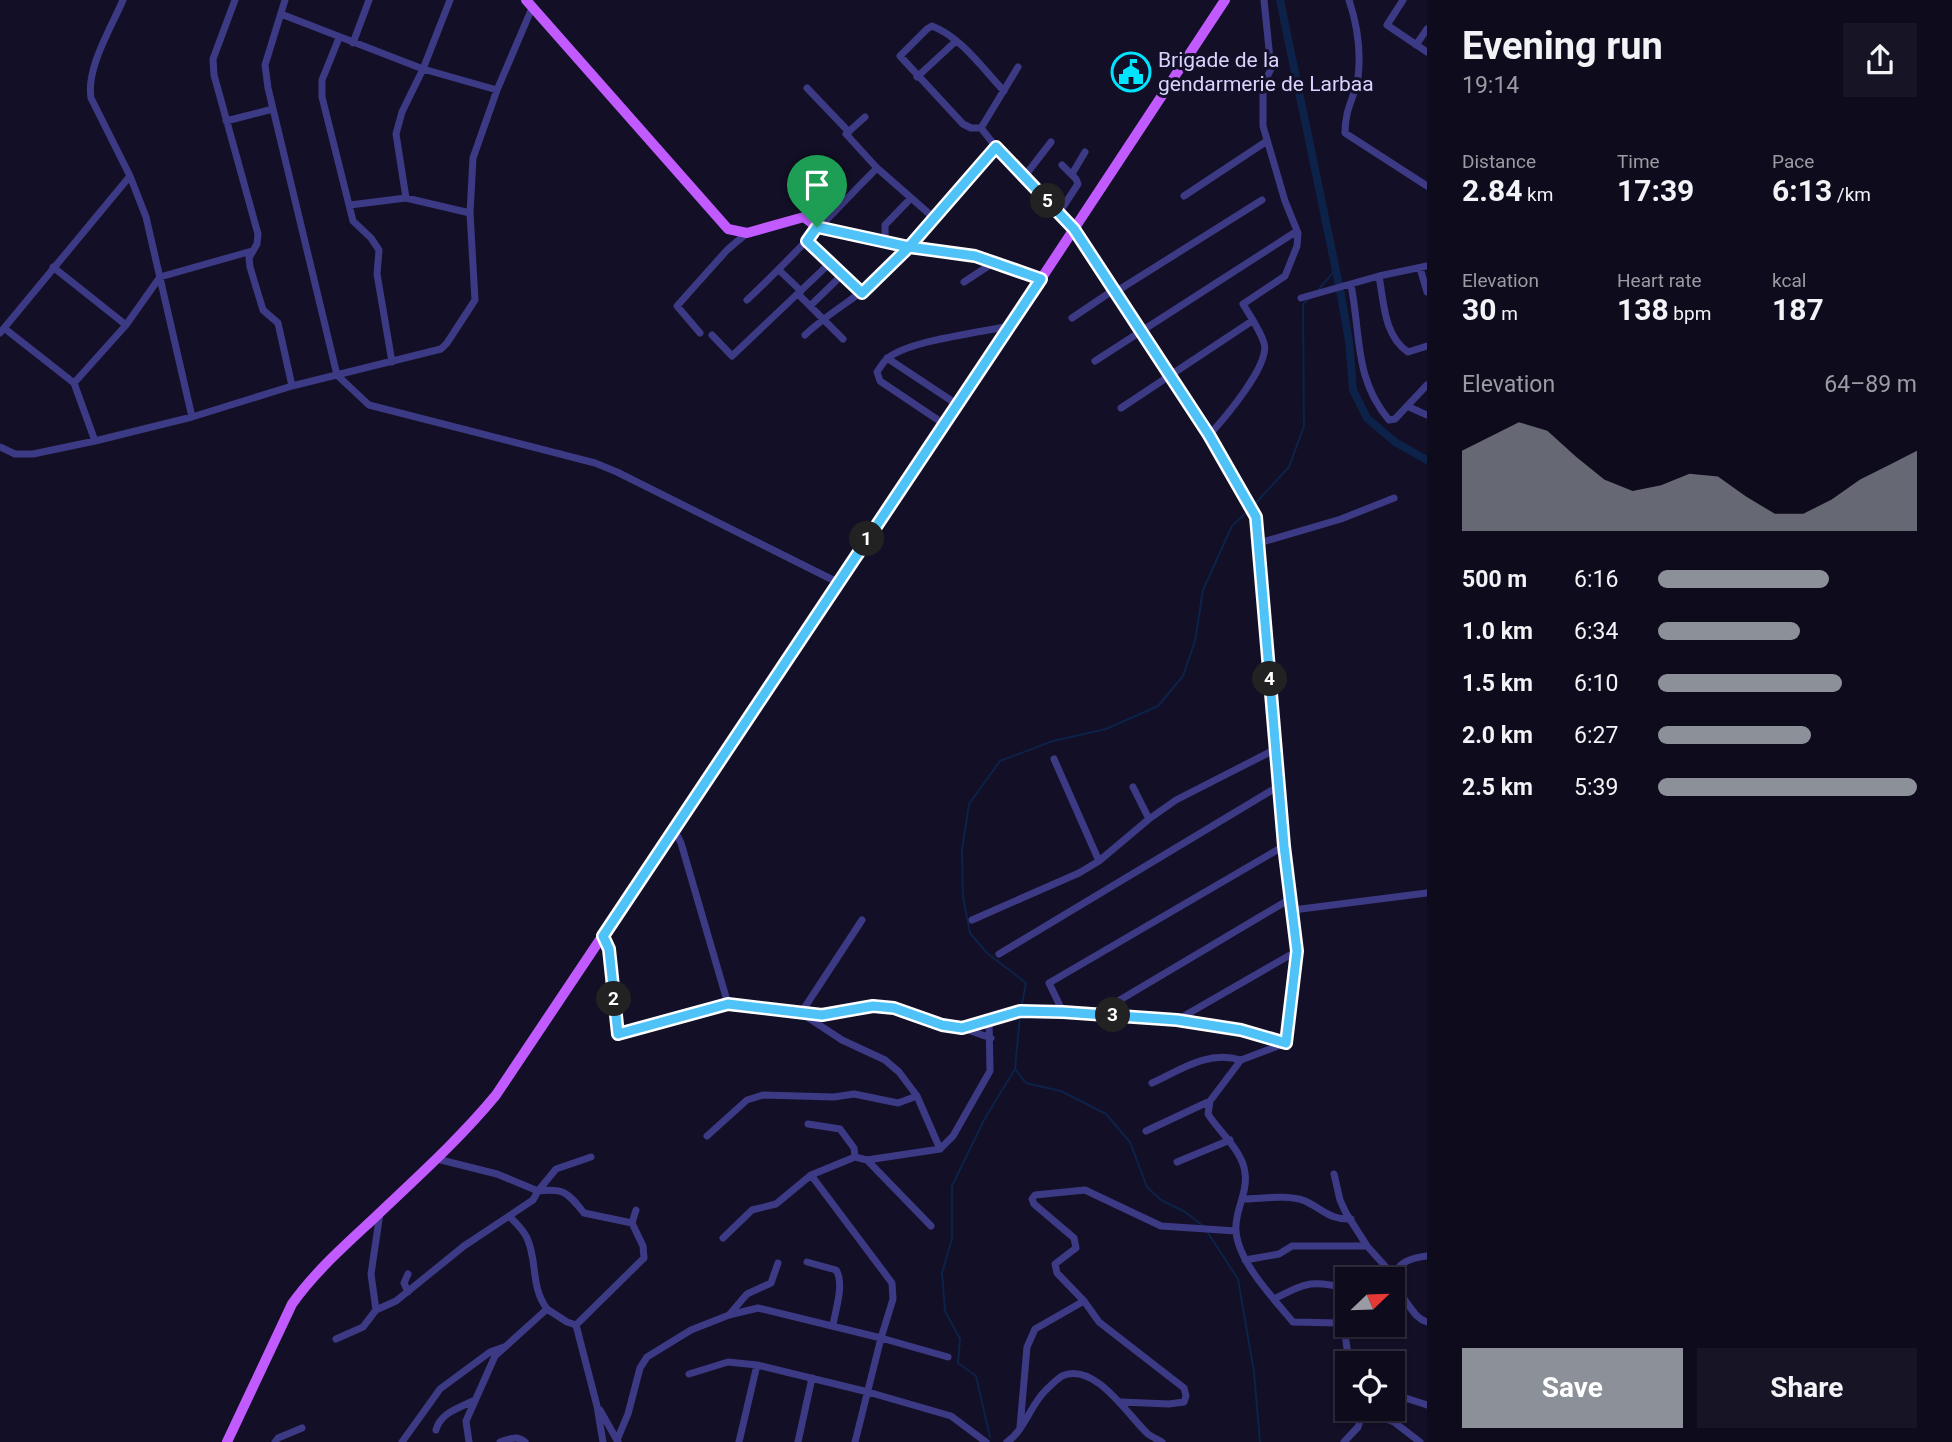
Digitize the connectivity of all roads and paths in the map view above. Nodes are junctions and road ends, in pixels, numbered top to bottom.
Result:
1 (123, 0) edge
2 (235, 0) edge
3 (285, 0) edge
4 (369, 0) edge
5 (450, 0) edge
6 (1225, 0) edge
7 (1265, 0) edge
8 (1349, 0) edge
9 (1403, 0) edge
10 (529, 4) edge
11 (281, 14) junction
12 (1427, 29) edge
13 (339, 38) junction
14 (956, 41) junction
15 (353, 43) junction
16 (1416, 45) junction
17 (1427, 52) edge
18 (1018, 67) dead end
19 (423, 69) junction
20 (918, 77) junction
21 (807, 88) dead end
22 (497, 90) junction
23 (1004, 91) junction
24 (273, 109) junction
25 (865, 117) dead end
26 (226, 121) junction
27 (981, 128) junction
28 (849, 132) junction
29 (1267, 141) junction
30 (1051, 142) dead end
31 (996, 147) junction
32 (1085, 152) dead end
33 (1062, 165) dead end
34 (877, 168) junction
35 (1072, 174) junction
36 (130, 176) junction
37 (1024, 177) junction
38 (1427, 186) edge
39 (1184, 196) dead end
40 (406, 198) junction
41 (911, 198) junction
42 (1262, 200) dead end
43 (350, 205) junction
44 (470, 213) junction
45 (1059, 213) junction
46 (934, 218) junction
47 (817, 227) junction
48 (1074, 229) junction
49 (1297, 231) junction
50 (747, 233) junction
51 (807, 241) junction
52 (885, 242) junction
53 (909, 247) junction
54 (248, 254) junction
55 (831, 262) junction
56 (993, 262) junction
57 (53, 267) junction
58 (1423, 267) edge
59 (779, 270) junction
60 (843, 274) junction
61 (1379, 276) junction
62 (160, 277) junction
63 (1041, 279) junction
64 (964, 282) dead end
65 (1349, 286) junction
66 (1116, 290) junction
67 (800, 292) junction
68 (1427, 292) edge
69 (862, 293) junction
70 (1301, 298) dead end
71 (747, 300) dead end
72 (810, 306) junction
73 (822, 318) junction
74 (1072, 318) dead end
75 (1252, 321) junction
76 (126, 325) junction
77 (1010, 326) junction
78 (2, 330) edge
79 (1142, 330) junction
80 (700, 333) dead end
81 (712, 335) dead end
82 (805, 335) dead end
83 (843, 339) dead end
84 (1427, 346) edge
85 (887, 358) junction
86 (1096, 361) dead end
87 (392, 362) junction
88 (337, 375) junction
89 (1171, 375) junction
90 (74, 383) junction
91 (1427, 385) edge
92 (292, 386) junction
93 (958, 405) junction
94 (1409, 407) junction
95 (1121, 408) dead end
96 (1427, 415) edge
97 (192, 417) junction
98 (944, 424) junction
99 (1209, 435) junction
100 (95, 441) junction
101 (0, 447) edge
102 (1394, 498) dead end
103 (1259, 543) junction
104 (839, 583) junction
105 (1276, 749) junction
106 (1054, 759) dead end
107 (1279, 786) junction
108 (1133, 787) dead end
109 (1149, 819) junction
110 (674, 829) junction
111 (1284, 846) junction
112 (1099, 861) junction
113 (1427, 893) edge
114 (1290, 899) junction
115 (1293, 910) junction
116 (972, 919) dead end
117 (862, 920) dead end
118 (603, 936) junction
119 (1297, 951) junction
120 (999, 954) dead end
121 (728, 1004) junction
122 (1063, 1012) junction
123 (801, 1013) junction
124 (1097, 1014) junction
125 (989, 1019) junction
126 (1177, 1020) junction
127 (962, 1028) junction
128 (991, 1038) junction
129 (1286, 1043) junction
130 (1241, 1060) junction
131 (1152, 1083) dead end
132 (917, 1096) junction
133 (1210, 1101) junction
134 (808, 1124) dead end
135 (1146, 1131) dead end
136 (707, 1136) dead end
137 (1230, 1140) junction
138 (940, 1149) junction
139 (591, 1157) dead end
140 (855, 1157) junction
141 (437, 1159) junction
142 (867, 1160) junction
143 (1177, 1161) dead end
144 (1334, 1174) dead end
145 (811, 1175) junction
146 (538, 1191) junction
147 (1243, 1199) junction
148 (636, 1210) dead end
149 (380, 1212) junction
150 (509, 1216) junction
151 (1351, 1219) junction
152 (632, 1223) junction
153 (931, 1226) dead end
154 (1236, 1231) junction
155 (723, 1238) dead end
156 (1367, 1246) junction
157 (1427, 1255) edge
158 (1245, 1260) junction
159 (807, 1262) dead end
160 (778, 1263) dead end
161 (1385, 1267) edge
162 (1398, 1267) edge
163 (408, 1274) dead end
164 (1335, 1285) edge
165 (408, 1292) junction
166 (1274, 1299) junction
167 (1405, 1300) edge
168 (1084, 1301) junction
169 (547, 1309) junction
170 (376, 1310) junction
171 (729, 1315) junction
172 (1427, 1322) edge
173 (1335, 1323) edge
174 (576, 1325) junction
175 (832, 1326) junction
176 (881, 1338) junction
177 (336, 1339) dead end
178 (505, 1346) junction
179 (948, 1357) dead end
180 (757, 1365) junction
181 (689, 1374) dead end
182 (812, 1378) junction
183 (868, 1392) junction
184 (1405, 1398) edge
185 (474, 1400) junction
186 (1121, 1402) junction
187 (1427, 1405) edge
188 (597, 1406) junction
189 (1360, 1421) edge
190 (1392, 1421) edge
191 (302, 1428) dead end
192 (1020, 1428) junction
193 (436, 1430) dead end
194 (229, 1441) edge
195 (618, 1441) edge
196 (275, 1442) edge
197 (402, 1442) edge
198 (469, 1442) edge
199 (500, 1442) edge
200 (525, 1442) edge
201 (603, 1442) edge
202 (739, 1442) edge
203 (798, 1442) edge
204 (855, 1442) edge
205 (986, 1442) edge
206 (1007, 1442) edge
207 (1162, 1442) edge
208 (1345, 1442) edge
209 (1420, 1442) edge

1 - 36 street
2 - 26 street
3 - 11 street
4 - 15 street
5 - 19 street
6 - 48 main road
7 - 29 street
8 - 38 street
9 - 16 street
10 - 22 street
10 - 50 main road
11 - 13 street
11 - 24 street
12 - 16 street
13 - 15 street
13 - 43 street
14 - 20 street
14 - 20 street
14 - 23 street
15 - 19 street
16 - 17 street
18 - 23 street
19 - 22 street
19 - 40 street
20 - 27 street
21 - 28 street
22 - 44 street
23 - 27 street
24 - 26 street
24 - 88 street
25 - 28 street
26 - 54 street
27 - 31 street
28 - 34 street
29 - 39 street
29 - 49 street
30 - 37 street
31 - 37 street
31 - 46 street
32 - 35 street
33 - 35 street
34 - 41 street
34 - 47 street
35 - 45 street
36 - 57 street
36 - 62 street
37 - 45 street
40 - 43 street
40 - 44 street
41 - 46 street
41 - 52 street
42 - 66 street
43 - 87 street
44 - 87 street
45 - 48 street
46 - 53 street
47 - 50 main road
47 - 51 street
47 - 52 main road
48 - 63 main road
48 - 66 street
49 - 75 street
49 - 79 street
50 - 80 street
51 - 55 street
51 - 59 street
52 - 53 main road
53 - 56 main road
53 - 69 street
54 - 62 street
54 - 92 street
55 - 60 street
55 - 67 street
56 - 63 main road
56 - 64 street
57 - 76 street
57 - 78 street
58 - 61 street
58 - 68 street
59 - 67 street
59 - 71 street
60 - 69 street
60 - 72 street
61 - 65 street
61 - 84 street
62 - 76 street
62 - 97 street
63 - 77 main road
65 - 70 street
65 - 94 street
66 - 74 street
66 - 79 street
67 - 72 street
67 - 81 street
69 - 73 street
72 - 73 street
73 - 82 street
73 - 83 street
75 - 89 street
75 - 99 street
76 - 90 street
77 - 85 street
77 - 93 main road
78 - 90 street
79 - 86 street
79 - 89 street
85 - 93 street
85 - 98 street
87 - 88 street
88 - 92 street
88 - 104 street
89 - 95 street
89 - 99 street
90 - 100 street
91 - 94 street
92 - 97 street
93 - 98 main road
94 - 96 street
97 - 100 street
98 - 104 main road
99 - 103 street
100 - 101 street
102 - 103 street
103 - 105 street
104 - 110 main road
105 - 107 street
105 - 109 street
106 - 112 street
107 - 111 street
107 - 120 street
108 - 109 street
109 - 112 street
110 - 118 main road
110 - 121 street
111 - 114 street
111 - 122 street
112 - 116 street
113 - 115 street
114 - 115 street
114 - 124 street
115 - 119 street
117 - 123 street
118 - 121 street
118 - 141 main road
119 - 126 street
119 - 129 street
121 - 123 street
122 - 124 street
122 - 125 street
123 - 127 street
123 - 132 street
124 - 126 street
125 - 127 street
125 - 128 street
126 - 129 street
127 - 128 street
128 - 138 street
129 - 130 street
130 - 131 street
130 - 133 street
132 - 136 street
132 - 138 street
133 - 135 street
133 - 137 street
134 - 140 street
137 - 143 street
137 - 147 street
138 - 142 street
139 - 146 street
140 - 142 street
140 - 145 street
141 - 146 street
141 - 149 main road
142 - 153 street
144 - 151 street
145 - 155 street
145 - 176 street
146 - 150 street
146 - 152 street
147 - 151 street
147 - 154 street
148 - 152 street
149 - 170 street
149 - 194 main road
150 - 165 street
150 - 169 street
151 - 156 street
152 - 174 street
154 - 158 street
154 - 168 street
156 - 158 street
156 - 161 street
157 - 162 street
158 - 166 street
159 - 175 street
160 - 171 street
163 - 165 street
164 - 166 street
165 - 170 street
166 - 173 street
167 - 172 street
168 - 186 street
168 - 192 street
169 - 174 street
169 - 178 street
170 - 177 street
171 - 175 street
171 - 195 street
174 - 188 street
175 - 176 street
176 - 179 street
176 - 183 street
178 - 185 street
178 - 197 street
180 - 181 street
180 - 182 street
180 - 202 street
182 - 183 street
182 - 203 street
183 - 204 street
183 - 205 street
184 - 187 street
185 - 193 street
185 - 198 street
186 - 192 street
186 - 207 street
188 - 195 street
188 - 201 street
189 - 208 street
190 - 209 street
191 - 196 street
192 - 206 street
199 - 200 street

